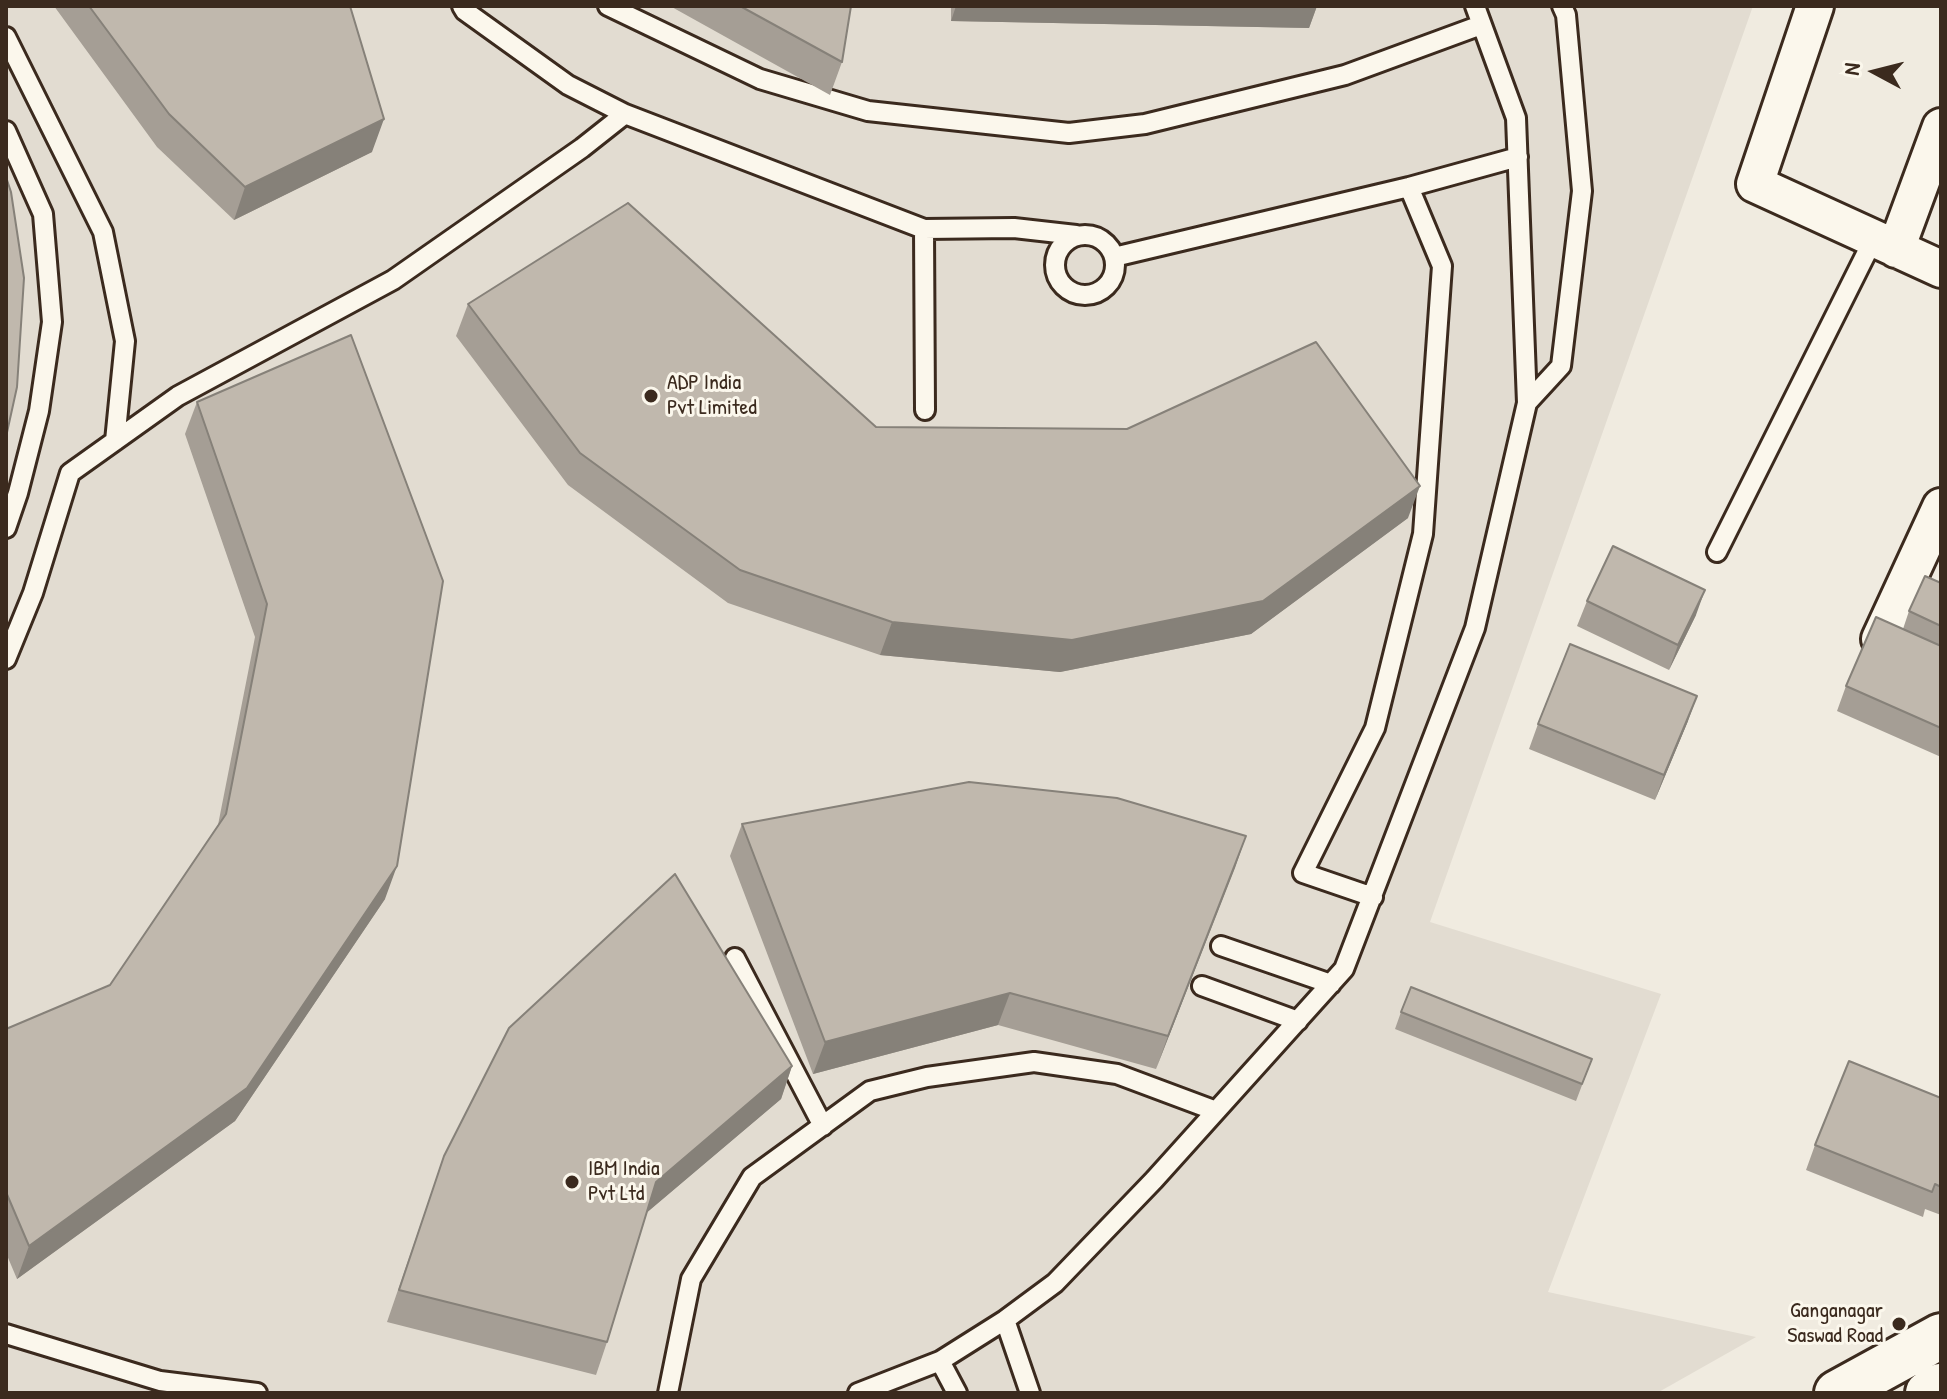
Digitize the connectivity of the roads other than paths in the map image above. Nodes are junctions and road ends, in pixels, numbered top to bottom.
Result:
1 (462, 6) edge
2 (608, 6) edge
3 (1475, 6) edge
4 (1562, 6) edge
5 (1815, 6) edge
6 (1481, 25) junction
7 (6, 37) edge
8 (625, 114) junction
9 (1941, 127) edge
10 (6, 131) edge
11 (1518, 157) junction
12 (1409, 187) junction
13 (924, 229) junction
14 (1076, 235) junction
15 (1885, 244) junction
16 (1114, 257) junction
17 (1941, 269) edge
18 (1527, 403) junction
19 (925, 410) dead end
20 (115, 441) junction
21 (1941, 507) edge
22 (6, 528) edge
23 (1717, 552) dead end
24 (6, 659) edge
25 (1941, 665) edge
26 (1373, 897) junction
27 (1221, 946) dead end
28 (735, 958) dead end
29 (1331, 984) junction
30 (1202, 986) edge
31 (1298, 1021) junction
32 (1216, 1111) junction
33 (823, 1126) junction
34 (1005, 1320) junction
35 (6, 1334) edge
36 (1941, 1336) edge
37 (940, 1361) junction
38 (1941, 1386) edge
39 (257, 1393) edge
40 (668, 1393) edge
41 (858, 1393) edge
42 (957, 1393) edge
43 (1030, 1393) edge
44 (1837, 1393) edge
45 (1928, 1393) edge

1 - 8 lane
2 - 6 lane
3 - 6 lane
4 - 18 lane
5 - 15 street
6 - 11 lane
7 - 20 lane
8 - 13 lane
8 - 20 lane
9 - 15 street
10 - 22 lane
11 - 12 lane
11 - 18 lane
12 - 16 lane
12 - 26 lane
13 - 14 lane
13 - 19 lane
14 - 16 lane
14 - 16 lane
15 - 17 street
15 - 23 lane
18 - 26 lane
20 - 24 lane
21 - 25 street
26 - 29 lane
27 - 29 lane
28 - 33 lane
29 - 31 lane
30 - 31 lane
31 - 32 lane
32 - 33 lane
32 - 34 lane
33 - 40 lane
34 - 37 lane
34 - 43 lane
35 - 39 lane
36 - 44 highway
37 - 41 lane
37 - 42 lane
38 - 45 highway

